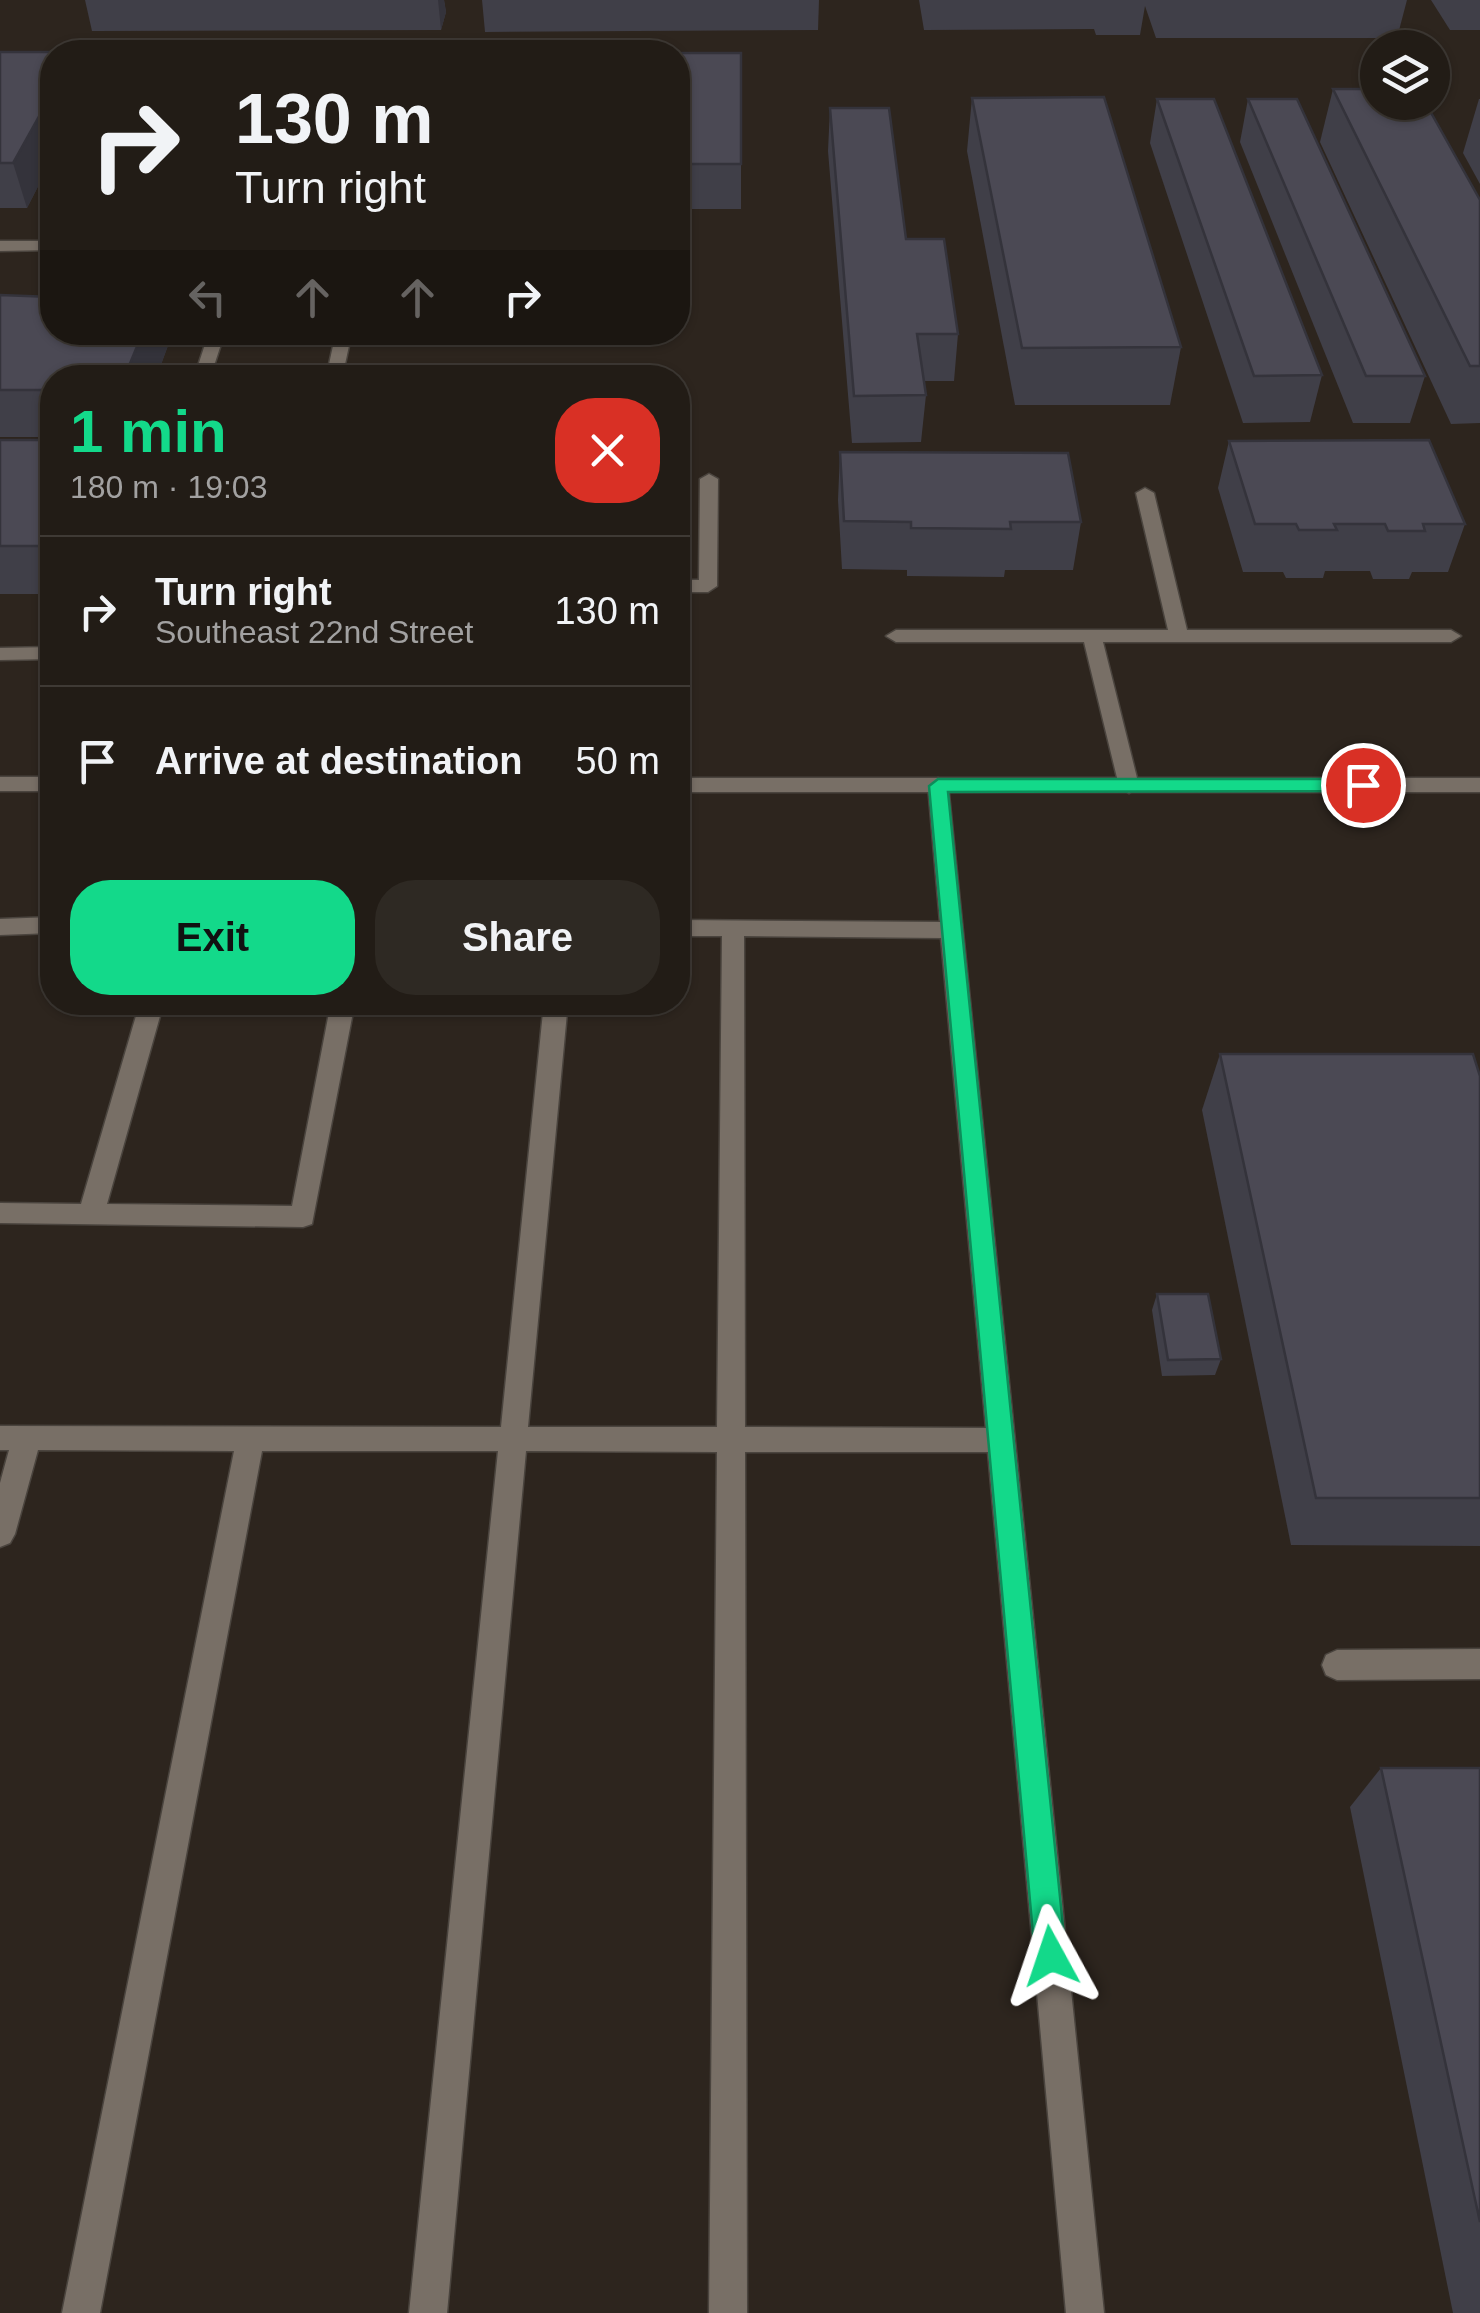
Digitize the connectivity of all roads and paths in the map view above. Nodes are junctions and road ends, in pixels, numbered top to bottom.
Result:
1 (0, 246) edge
2 (40, 246) edge
3 (709, 479) dead end
4 (1145, 493) dead end
5 (690, 586) edge
6 (896, 636) dead end
7 (1092, 636) junction
8 (1179, 636) junction
9 (1451, 636) dead end
10 (40, 653) edge
11 (0, 654) edge
12 (0, 784) edge
13 (40, 784) edge
14 (1480, 784) edge
15 (690, 785) edge
16 (938, 786) junction
17 (1128, 786) junction
18 (40, 925) edge
19 (0, 927) edge
20 (690, 928) edge
21 (734, 928) junction
22 (952, 930) junction
23 (148, 1015) edge
24 (341, 1015) edge
25 (555, 1015) edge
26 (0, 1214) edge
27 (92, 1215) junction
28 (13, 1438) edge
29 (250, 1439) junction
30 (513, 1440) junction
31 (728, 1440) junction
32 (1001, 1440) junction
33 (0, 1534) edge
34 (1480, 1664) edge
35 (1337, 1665) dead end
36 (82, 2313) edge
37 (428, 2313) edge
38 (728, 2313) edge
39 (1085, 2313) edge

1 - 2 street
3 - 5 street
4 - 8 street
6 - 7 street
7 - 8 street
7 - 17 street
8 - 9 street
10 - 11 street
12 - 13 street
14 - 17 street
15 - 16 street
16 - 17 street
16 - 22 street
18 - 19 street
20 - 21 street
21 - 22 street
21 - 31 street
22 - 32 street
23 - 27 street
24 - 27 street
25 - 30 street
26 - 27 street
28 - 29 street
28 - 33 street
29 - 30 street
29 - 36 street
30 - 31 street
30 - 37 street
31 - 32 street
31 - 38 street
32 - 39 street
34 - 35 street

